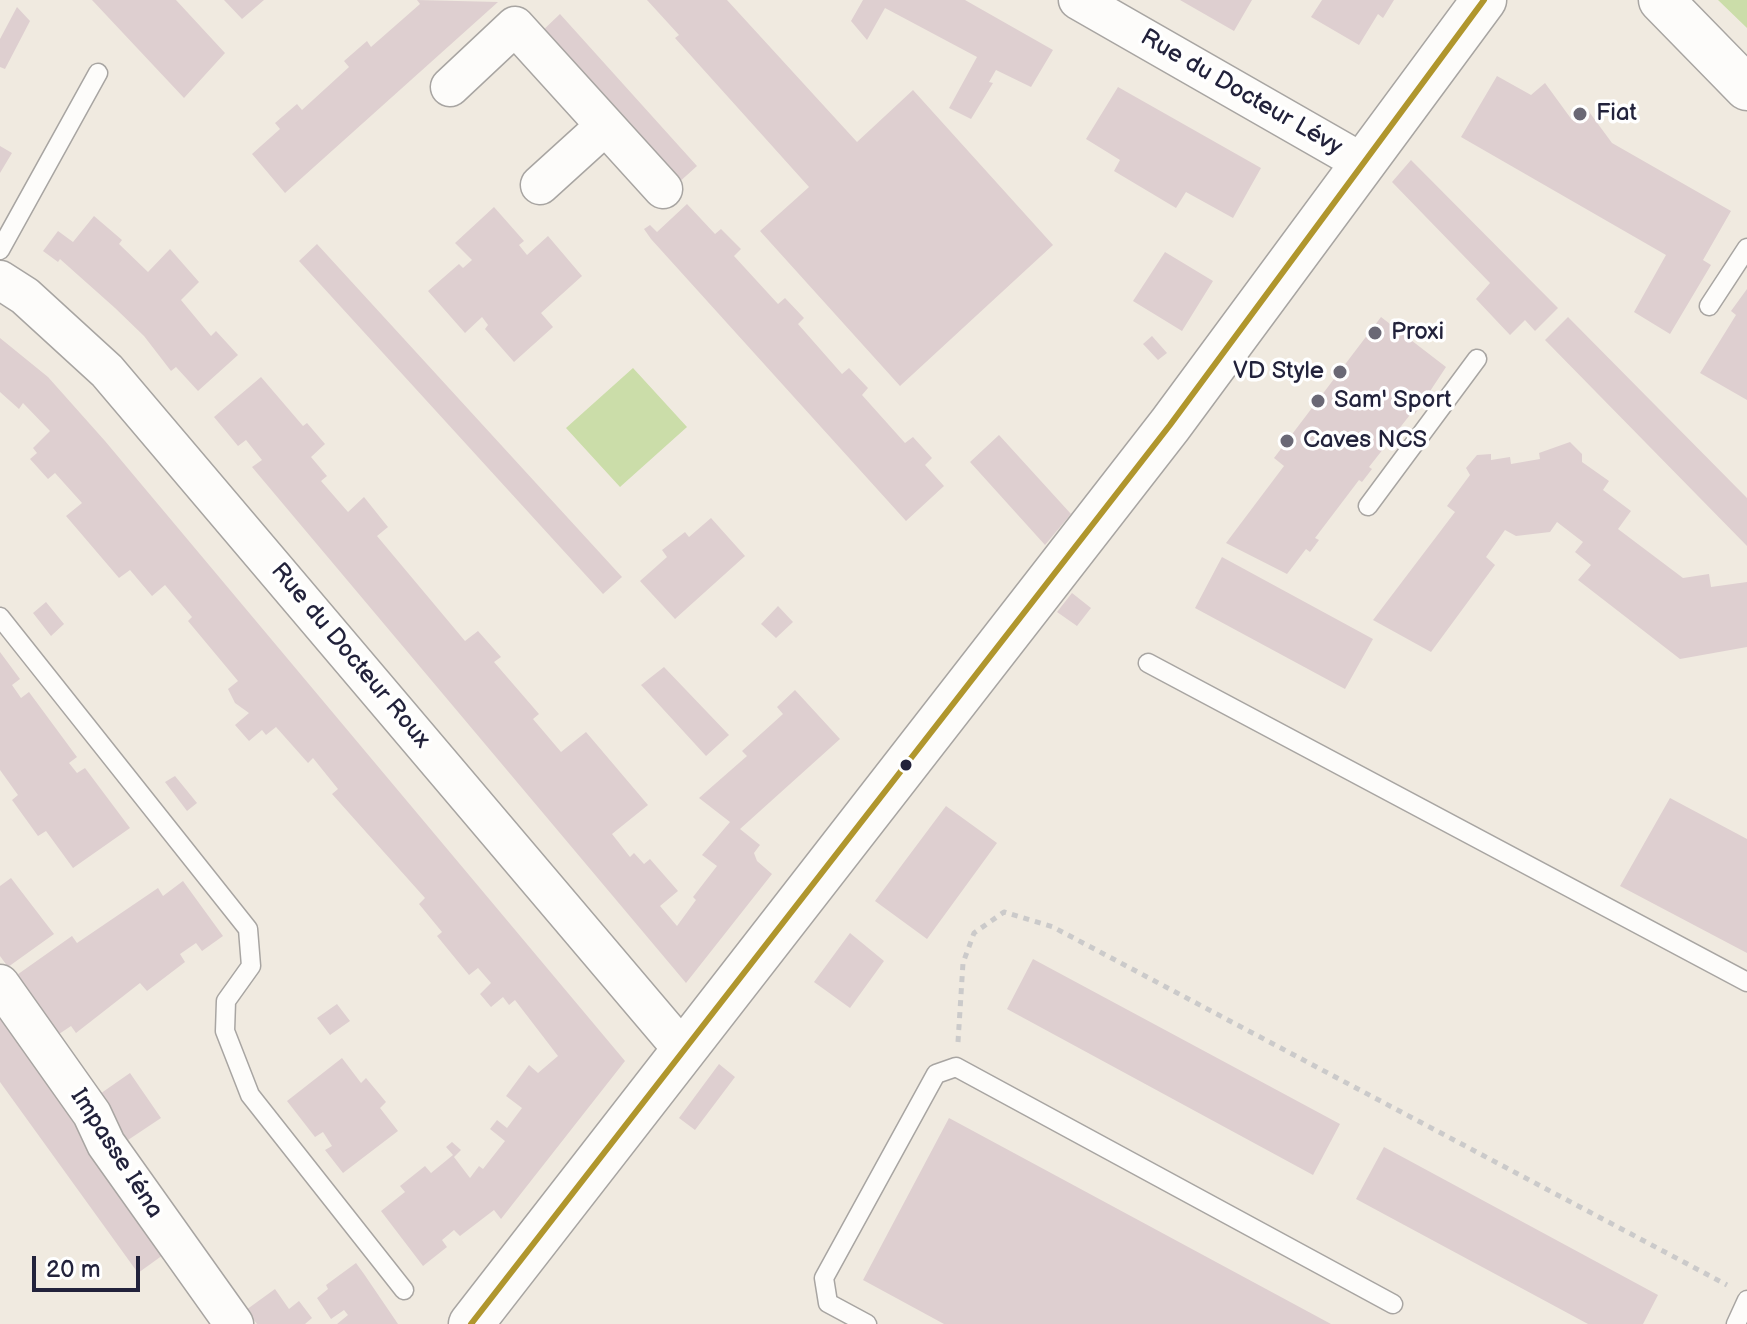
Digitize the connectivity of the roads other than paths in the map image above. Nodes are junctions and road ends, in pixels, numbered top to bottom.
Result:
1 (1078, 0) edge
2 (1484, 0) edge
3 (1661, 0) edge
4 (1695, 34) junction
5 (1747, 57) edge
6 (98, 73) dead end
7 (450, 87) dead end
8 (1747, 88) edge
9 (605, 126) junction
10 (1361, 162) junction
11 (540, 185) dead end
12 (663, 189) dead end
13 (1747, 248) edge
14 (0, 250) edge
15 (0, 280) edge
16 (1709, 306) dead end
17 (1477, 359) dead end
18 (1368, 506) dead end
19 (0, 617) edge
20 (1148, 663) dead end
21 (1747, 982) edge
22 (0, 984) edge
23 (683, 1050) junction
24 (404, 1290) dead end
25 (1740, 1294) edge
26 (1393, 1304) dead end
27 (504, 1305) edge
28 (234, 1324) edge
29 (471, 1324) edge
30 (867, 1324) edge
31 (1736, 1324) edge

1 - 10 street, Rue du Docteur Lévy
2 - 10 street
3 - 4 street
4 - 5 street
4 - 8 street
6 - 14 lane
7 - 9 street
9 - 11 street
9 - 12 street
10 - 23 street
13 - 16 lane
15 - 23 street, Rue du Docteur Roux
17 - 18 lane
19 - 24 lane
20 - 21 lane
22 - 28 street, Impasse Iéna
23 - 27 street
25 - 31 lane
26 - 30 lane
27 - 29 street

